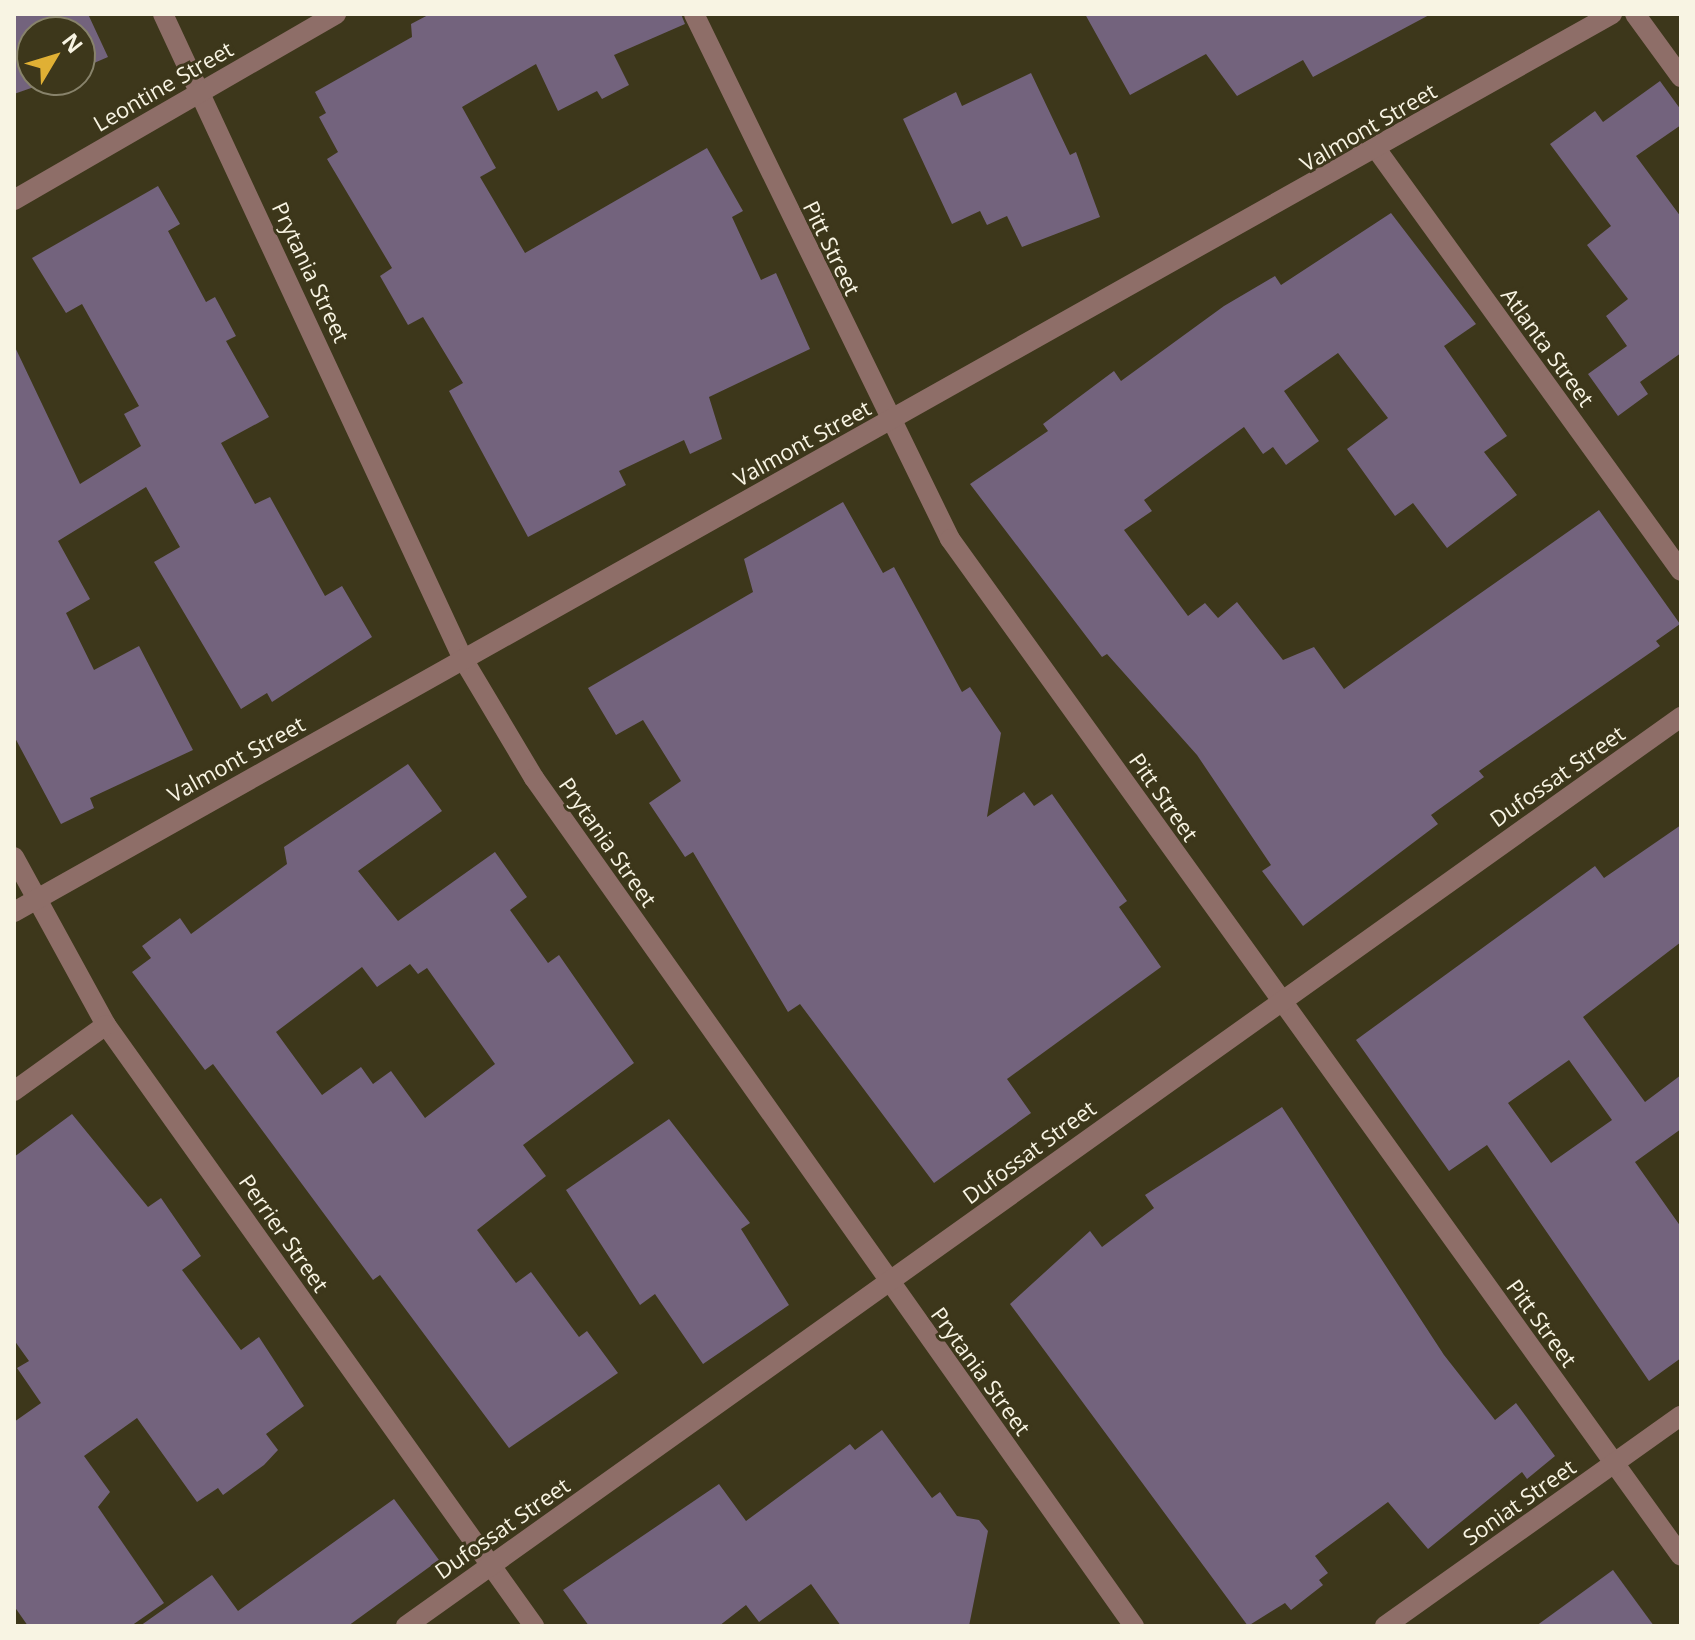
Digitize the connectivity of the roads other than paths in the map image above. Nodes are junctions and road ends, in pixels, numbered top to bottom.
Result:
1 (163, 14) edge
2 (336, 14) edge
3 (694, 14) edge
4 (1612, 14) edge
5 (1635, 14) edge
6 (1681, 77) edge
7 (201, 91) junction
8 (1377, 150) junction
9 (14, 200) edge
10 (889, 423) junction
11 (1681, 571) edge
12 (463, 659) junction
13 (1681, 717) edge
14 (14, 857) edge
15 (34, 900) junction
16 (14, 912) edge
17 (1280, 1002) junction
18 (106, 1025) junction
19 (14, 1091) edge
20 (888, 1282) junction
21 (1681, 1416) edge
22 (1614, 1464) junction
23 (1681, 1556) edge
24 (491, 1565) junction
25 (406, 1626) edge
26 (534, 1626) edge
27 (1134, 1626) edge
28 (1385, 1626) edge

1 - 7 street, Prytania Street
2 - 7 street, Leontine Street
3 - 10 street, Pitt Street
4 - 8 street, Valmont Street
5 - 6 street
7 - 9 street, Leontine Street
7 - 12 street, Prytania Street
8 - 10 street, Valmont Street
8 - 11 street, Atlanta Street
10 - 12 street, Valmont Street
10 - 17 street, Pitt Street
12 - 15 street, Valmont Street
12 - 20 street, Prytania Street
13 - 17 street, Dufossat Street
14 - 15 street, Perrier Street
15 - 16 street, Valmont Street
15 - 18 street, Perrier Street
17 - 20 street, Dufossat Street
17 - 22 street, Pitt Street
18 - 19 street
18 - 24 street, Perrier Street
20 - 24 street, Dufossat Street
20 - 27 street, Prytania Street
21 - 22 street, Soniat Street
22 - 23 street, Pitt Street
22 - 28 street, Soniat Street
24 - 25 street, Dufossat Street
24 - 26 street, Perrier Street

